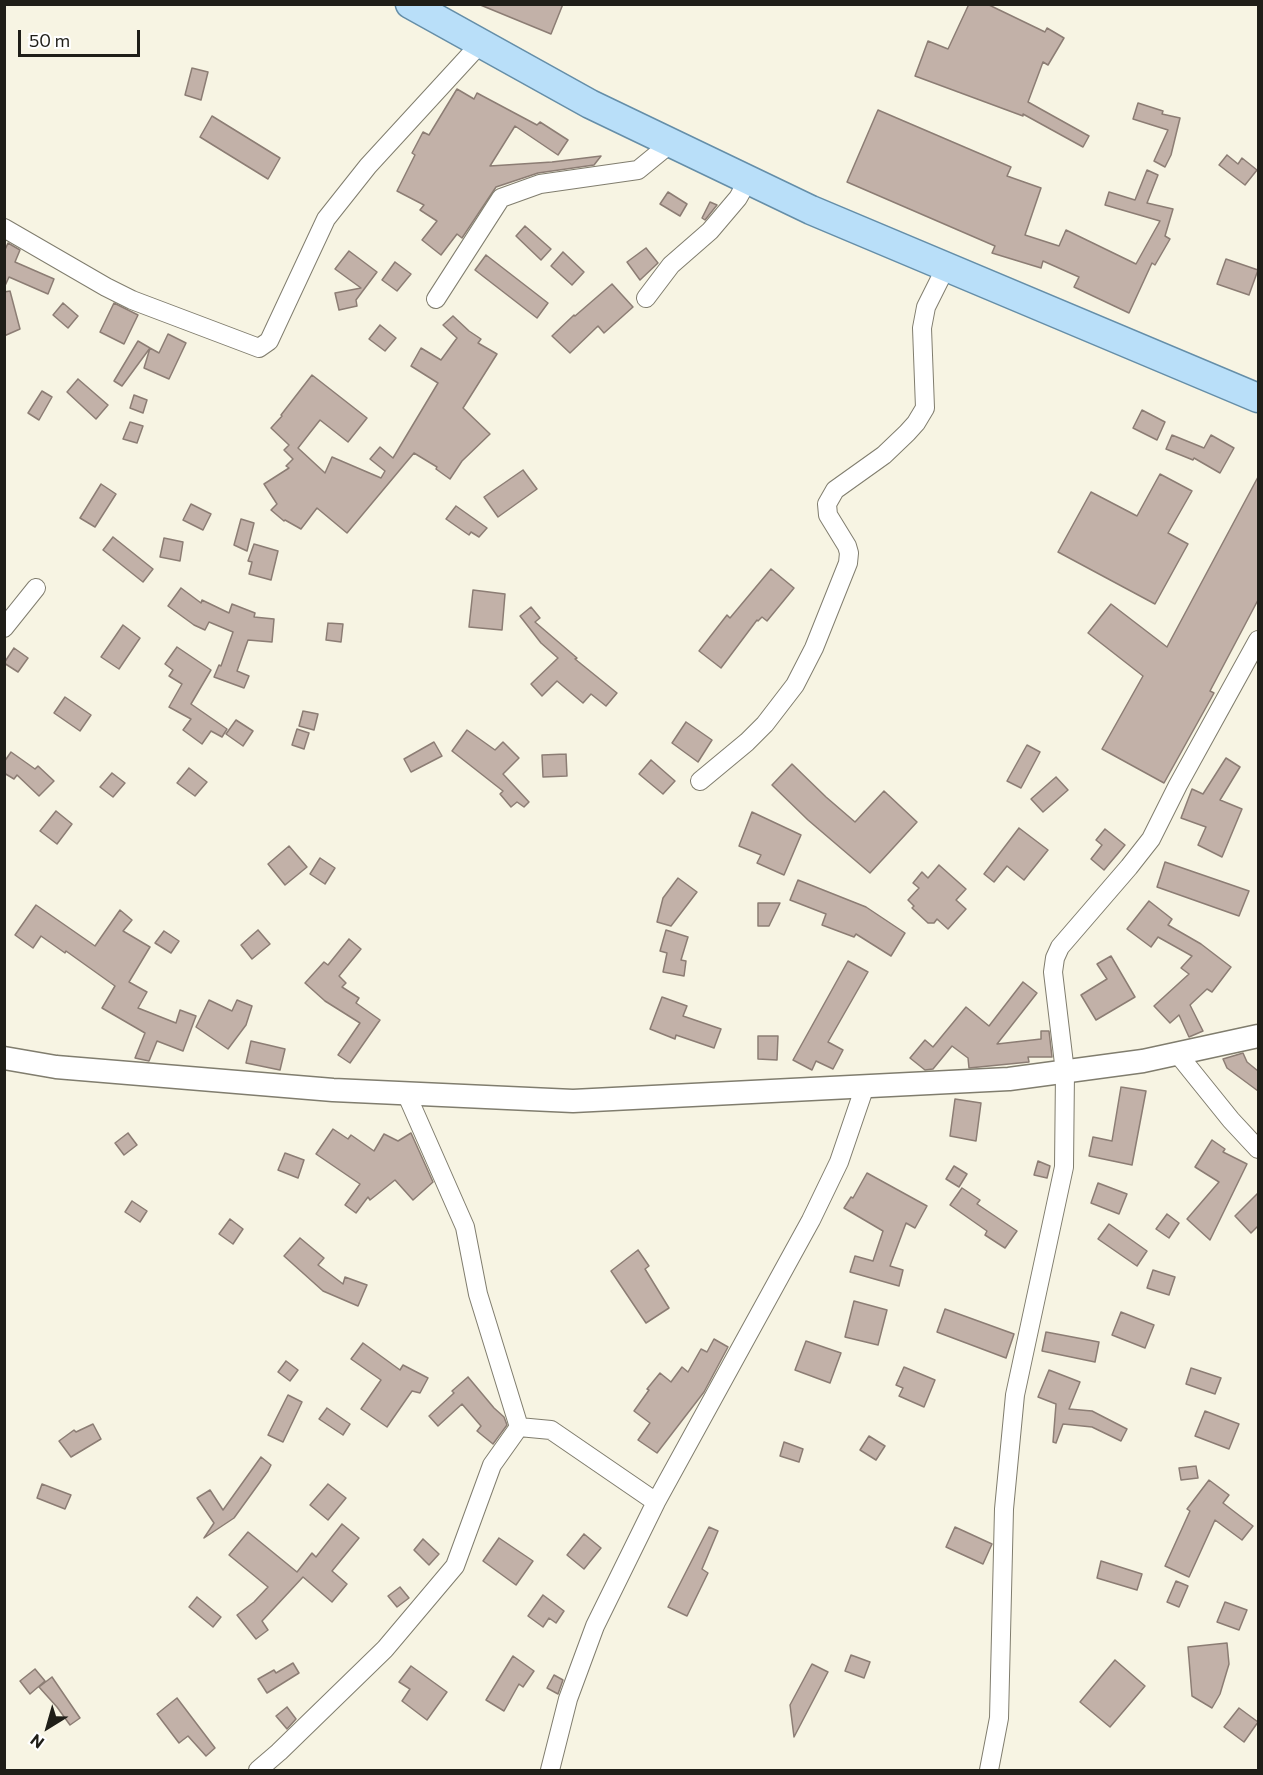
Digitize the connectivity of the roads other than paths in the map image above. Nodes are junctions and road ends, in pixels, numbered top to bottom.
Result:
1 (410, 4) edge
2 (480, 44) junction
3 (671, 143) junction
4 (748, 180) junction
5 (4, 228) edge
6 (946, 267) junction
7 (646, 298) dead end
8 (436, 299) dead end
9 (1258, 398) edge
10 (36, 588) dead end
11 (4, 627) edge
12 (1258, 640) edge
13 (700, 781) dead end
14 (1258, 1036) edge
15 (1177, 1053) junction
16 (6, 1059) edge
17 (1065, 1072) junction
18 (865, 1086) junction
19 (406, 1094) junction
20 (1258, 1149) edge
21 (519, 1427) junction
22 (656, 1502) junction
23 (258, 1770) edge
24 (550, 1770) edge
25 (989, 1770) edge

1 - 2 main road
2 - 3 main road
2 - 5 street
3 - 4 main road
3 - 8 street
4 - 6 main road
4 - 7 street
6 - 9 main road
6 - 13 street
10 - 11 street
12 - 17 street
14 - 15 street
15 - 17 street
15 - 20 street
16 - 19 street
17 - 18 street
17 - 25 street
18 - 19 street
18 - 22 street
19 - 21 street
21 - 22 street
21 - 23 street
22 - 24 street

